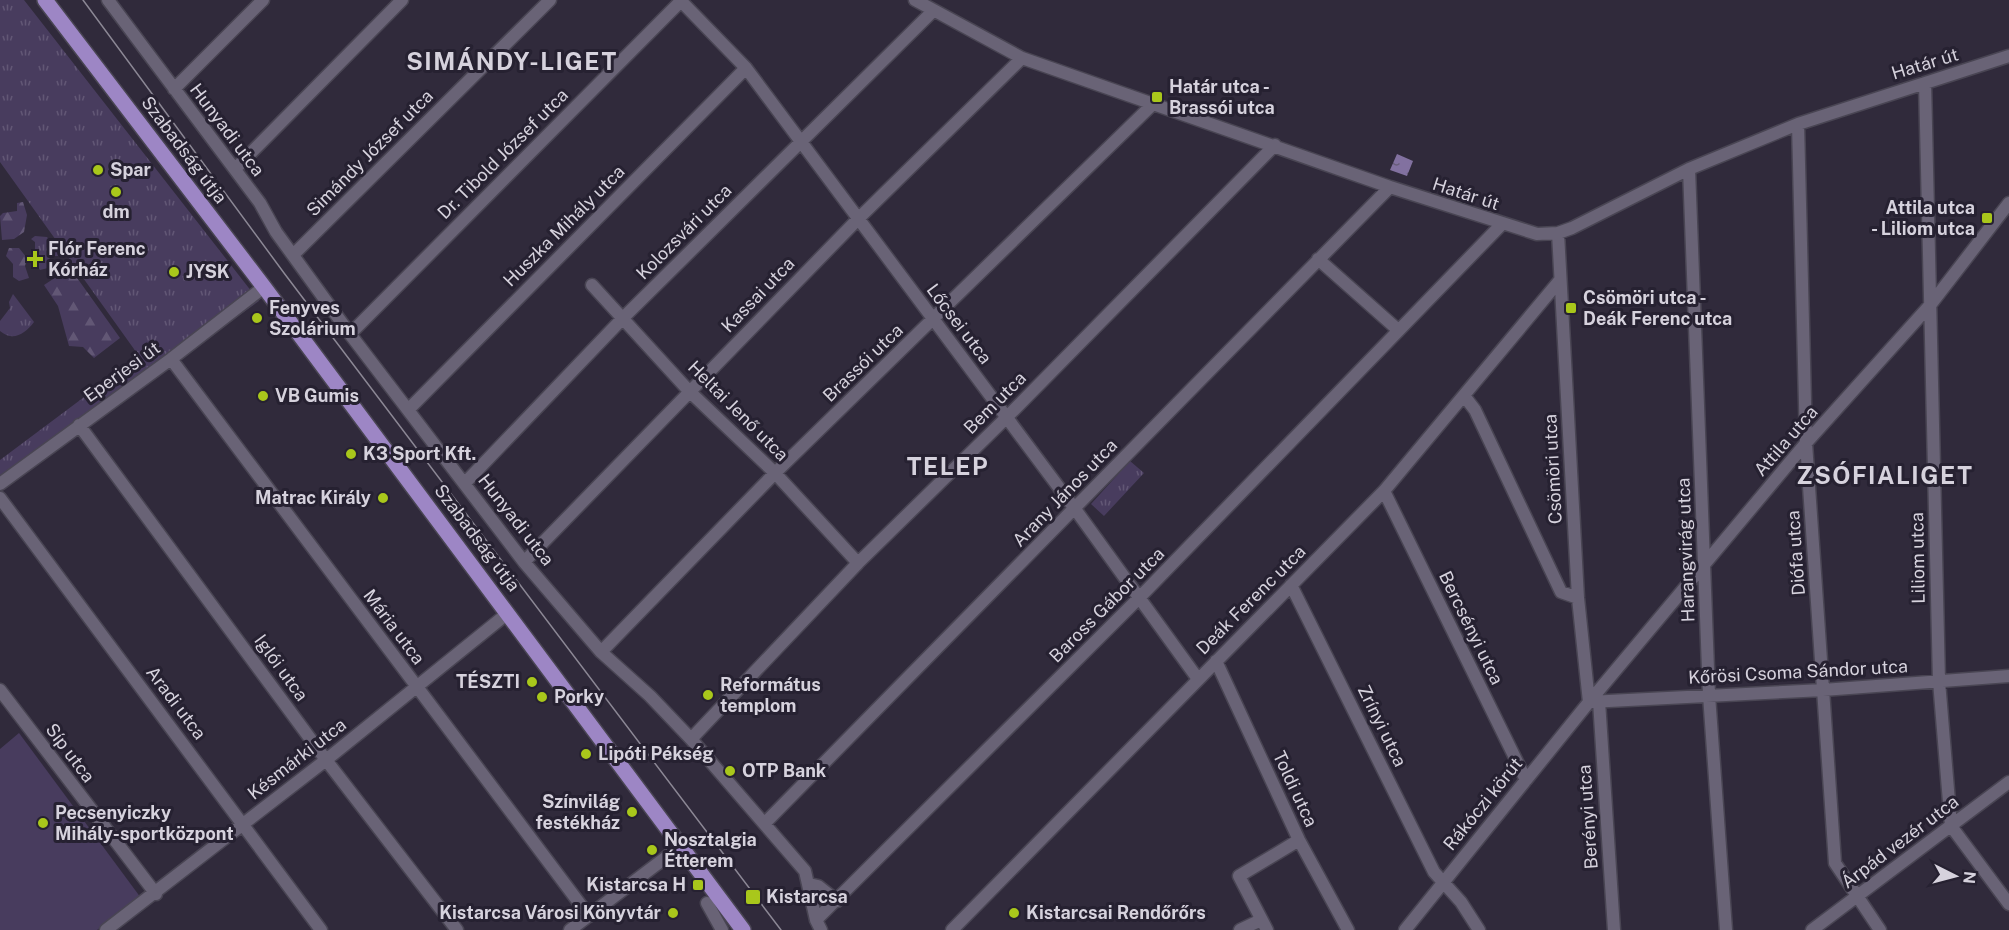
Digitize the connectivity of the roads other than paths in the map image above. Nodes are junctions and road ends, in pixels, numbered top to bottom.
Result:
1 (45, 0) edge
2 (263, 0) edge
3 (402, 0) edge
4 (550, 0) edge
5 (681, 0) edge
6 (915, 0) edge
7 (112, 2) edge
8 (933, 11) junction
9 (2009, 56) edge
10 (1022, 58) junction
11 (746, 69) junction
12 (1925, 83) junction
13 (174, 89) junction
14 (1154, 103) junction
15 (1798, 124) junction
16 (801, 141) junction
17 (1275, 145) junction
18 (235, 169) junction
19 (1689, 169) junction
20 (1390, 188) junction
21 (2009, 203) edge
22 (859, 218) junction
23 (1502, 224) junction
24 (1558, 233) junction
25 (293, 255) junction
26 (1318, 259) junction
27 (1560, 280) junction
28 (592, 285) dead end
29 (264, 287) junction
30 (1931, 304) junction
31 (623, 318) junction
32 (933, 320) junction
33 (1397, 329) junction
34 (350, 334) junction
35 (171, 359) junction
36 (689, 391) junction
37 (1465, 397) junction
38 (408, 410) junction
39 (1006, 418) junction
40 (79, 425) junction
41 (1806, 443) junction
42 (775, 473) junction
43 (465, 483) junction
44 (0, 484) edge
45 (1384, 491) junction
46 (0, 498) edge
47 (1075, 509) junction
48 (524, 562) junction
49 (858, 563) junction
50 (1705, 565) junction
51 (1291, 585) junction
52 (1139, 598) junction
53 (1578, 598) junction
54 (508, 613) junction
55 (601, 652) junction
56 (1216, 661) junction
57 (2009, 676) edge
58 (1198, 679) junction
59 (1939, 681) junction
60 (417, 687) junction
61 (0, 690) edge
62 (1823, 690) junction
63 (1709, 695) junction
64 (1594, 701) junction
65 (691, 739) junction
66 (326, 760) junction
67 (1526, 780) junction
68 (2009, 782) edge
69 (765, 823) junction
70 (244, 824) junction
71 (1951, 826) junction
72 (1299, 840) junction
73 (669, 855) dead end
74 (1443, 882) junction
75 (809, 884) junction
76 (156, 894) junction
77 (1856, 897) junction
78 (837, 901) junction
79 (707, 903) dead end
80 (2009, 903) edge
81 (589, 916) junction
82 (819, 925) edge
83 (1264, 925) edge
84 (106, 930) edge
85 (321, 930) edge
86 (457, 930) edge
87 (570, 930) edge
88 (722, 930) edge
89 (743, 930) edge
90 (952, 930) edge
91 (1240, 930) edge
92 (1348, 930) edge
93 (1405, 930) edge
94 (1479, 930) edge
95 (1614, 930) edge
96 (1726, 930) edge
97 (1812, 930) edge
98 (1880, 930) edge

1 - 29 main road, Szabadság útja
2 - 13 street
3 - 18 street
4 - 25 street, Simándy József utca
5 - 11 street, Lőcsei utca
5 - 34 street, Dr. Tibold József utca
6 - 8 street, Határ út
7 - 13 street, Hunyadi utca
8 - 10 street, Határ út
8 - 16 street, Kolozsvári utca
9 - 12 street, Határ út
10 - 14 street, Határ út
10 - 22 street, Kassai utca
11 - 16 street, Lőcsei utca
11 - 38 street, Huszka Mihály utca
12 - 15 street, Határ út
12 - 30 street, Liliom utca
13 - 18 street, Hunyadi utca
14 - 17 street, Határ út
14 - 32 street, Brassói utca
15 - 19 street, Határ út
15 - 41 street, Diófa utca
16 - 22 street, Lőcsei utca
16 - 31 street, Kolozsvári utca
17 - 20 street, Határ út
17 - 39 street, Bem utca
18 - 25 street, Hunyadi utca
19 - 24 street, Határ út
19 - 50 street, Harangvirág utca
20 - 23 street, Határ út
20 - 26 street, Arany János utca
21 - 30 street, Attila utca
22 - 32 street, Lőcsei utca
22 - 36 street, Kassai utca
23 - 24 street, Határ út
23 - 33 street, Baross Gábor utca
24 - 27 street, Csömöri utca
25 - 34 street, Hunyadi utca
26 - 33 street
26 - 47 street, Arany János utca
27 - 37 street, Deák Ferenc utca
27 - 53 street, Csömöri utca
28 - 31 street, Heltai Jenő utca
29 - 35 street, Eperjesi út
29 - 54 main road, Szabadság útja
30 - 41 street, Attila utca
30 - 59 street, Liliom utca
31 - 36 street, Heltai Jenő utca
31 - 43 street, Kolozsvári utca
32 - 39 street, Lőcsei utca
32 - 42 street, Brassói utca
33 - 52 street, Baross Gábor utca
34 - 38 street, Hunyadi utca
35 - 40 street, Eperjesi út
35 - 60 street, Mária utca
36 - 42 street, Heltai Jenő utca
36 - 48 street, Kassai utca
37 - 45 street, Deák Ferenc utca
37 - 53 street
38 - 43 street, Hunyadi utca
39 - 47 street, Lőcsei utca
39 - 49 street, Bem utca
40 - 44 street, Eperjesi út
40 - 66 street, Iglói utca
41 - 50 street, Attila utca
41 - 62 street, Diófa utca
42 - 49 street, Heltai Jenő utca
42 - 55 street, Brassói utca
43 - 48 street, Hunyadi utca
45 - 51 street, Deák Ferenc utca
45 - 67 street, Bercsényi utca
46 - 70 street, Aradi utca
47 - 52 street, Lőcsei utca
47 - 69 street, Arany János utca
48 - 55 street, Hunyadi utca
49 - 65 street, Bem utca
50 - 63 street, Harangvirág utca
50 - 64 street, Attila utca
51 - 56 street, Deák Ferenc utca
51 - 74 street, Zrínyi utca
52 - 58 street, Lőcsei utca
52 - 78 street, Baross Gábor utca
53 - 64 street, Csömöri utca
54 - 60 street, Késmárki utca
54 - 89 main road, Szabadság útja
55 - 65 street, Hunyadi utca
56 - 58 street, Deák Ferenc utca
56 - 72 street, Toldi utca
57 - 59 street, Kőrösi Csoma Sándor utca
58 - 90 street, Deák Ferenc utca
59 - 62 street, Kőrösi Csoma Sándor utca
59 - 71 street, Liliom utca
60 - 66 street, Késmárki utca
60 - 81 street, Mária utca
61 - 76 street, Síp utca
62 - 63 street, Kőrösi Csoma Sándor utca
62 - 77 street, Diófa utca
63 - 64 street, Kőrösi Csoma Sándor utca
63 - 96 street, Harangvirág utca
64 - 67 street, Rákóczi körút
64 - 95 street, Berényi utca
65 - 69 street, Hunyadi utca
66 - 70 street, Késmárki utca
66 - 86 street, Iglói utca
67 - 74 street, Rákóczi körút
68 - 71 street, Árpád vezér utca
69 - 75 street, Hunyadi utca
70 - 76 street, Késmárki utca
70 - 85 street, Aradi utca
71 - 77 street, Árpád vezér utca
71 - 80 street
72 - 83 street
72 - 92 street, Toldi utca
73 - 81 street
74 - 93 street, Rákóczi körút
74 - 94 street, Zrínyi utca
75 - 78 street
75 - 82 street, Hunyadi utca
76 - 84 street, Késmárki utca
77 - 97 street, Árpád vezér utca
77 - 98 street, Diófa utca
78 - 82 street, Baross Gábor utca
79 - 88 street
81 - 87 street
83 - 91 street

